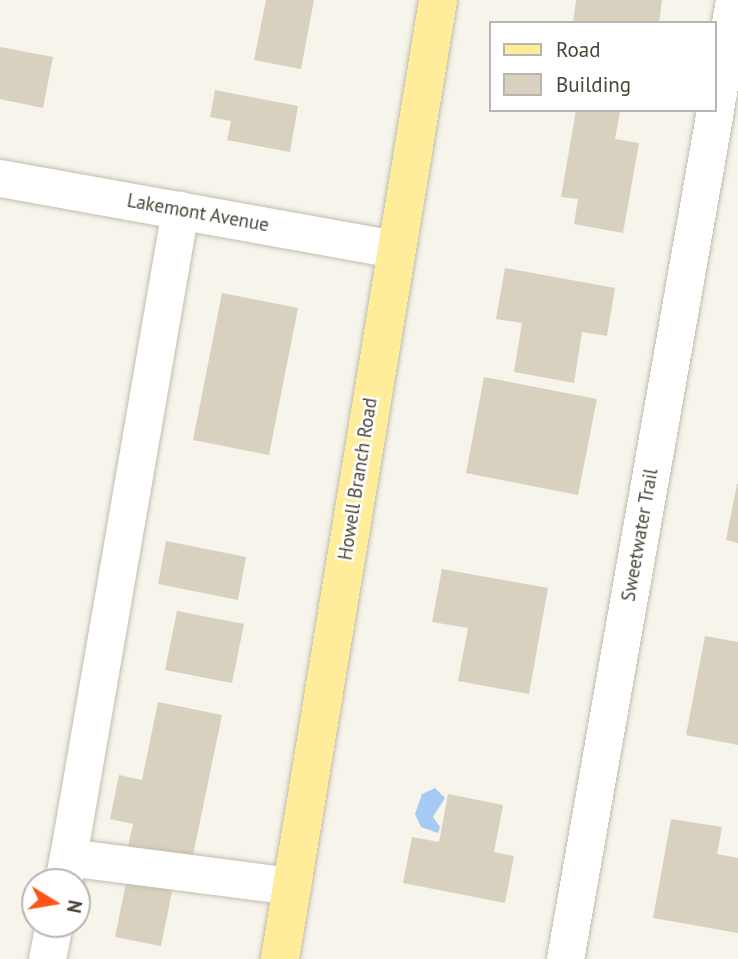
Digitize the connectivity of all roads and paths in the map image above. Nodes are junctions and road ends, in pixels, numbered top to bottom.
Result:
1 (438, 0) edge
2 (734, 0) edge
3 (717, 98) edge
4 (715, 112) edge
5 (0, 178) edge
6 (180, 210) junction
7 (396, 249) junction
8 (65, 868) edge
9 (91, 872) edge
10 (292, 886) junction
11 (51, 938) edge
12 (47, 959) edge
13 (280, 959) edge
14 (565, 959) edge

1 - 7 main road, Howell Branch Road
2 - 3 street, Sweetwater Trail
4 - 14 street, Sweetwater Trail
5 - 6 street, Lakemont Avenue
6 - 7 street, Lakemont Avenue
6 - 8 street
7 - 10 main road, Howell Branch Road
9 - 10 street
10 - 13 main road, Howell Branch Road
11 - 12 street

